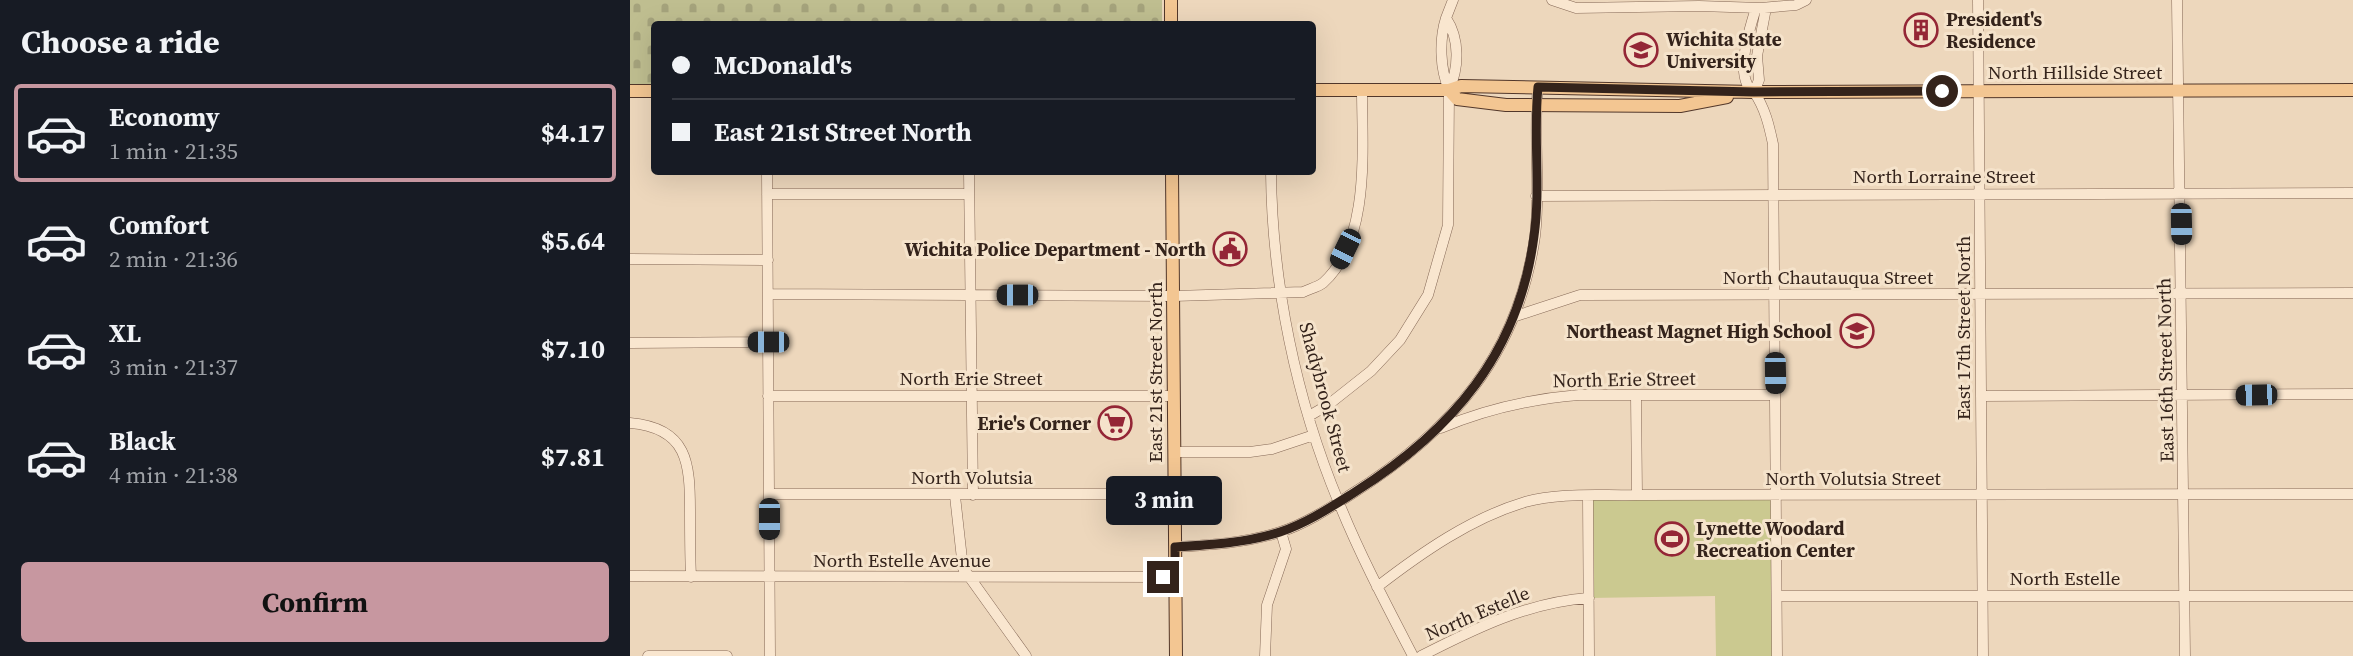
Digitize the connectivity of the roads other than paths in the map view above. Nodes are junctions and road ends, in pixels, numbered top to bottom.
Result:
1 (1171, 0) edge
2 (1453, 0) edge
3 (1552, 0) edge
4 (1806, 0) edge
5 (1978, 0) edge
6 (2177, 0) edge
7 (1761, 6) edge
8 (1171, 21) edge
9 (1538, 87) junction
10 (1316, 90) edge
11 (1362, 90) junction
12 (1449, 90) junction
13 (1979, 90) junction
14 (2353, 90) edge
15 (630, 91) edge
16 (651, 91) edge
17 (1754, 92) junction
18 (2179, 92) junction
19 (1536, 105) junction
20 (767, 175) edge
21 (969, 175) edge
22 (1172, 175) edge
23 (1271, 175) edge
24 (1979, 193) junction
25 (2180, 193) junction
26 (2353, 193) edge
27 (767, 194) junction
28 (970, 194) junction
29 (1773, 194) junction
30 (1536, 196) junction
31 (630, 259) edge
32 (768, 260) junction
33 (1282, 293) junction
34 (2353, 293) edge
35 (768, 294) junction
36 (1774, 294) junction
37 (1980, 294) junction
38 (2182, 294) junction
39 (971, 295) junction
40 (1174, 296) junction
41 (1516, 316) junction
42 (630, 342) edge
43 (768, 342) junction
44 (2353, 394) edge
45 (1775, 395) junction
46 (768, 396) junction
47 (971, 396) junction
48 (1174, 396) junction
49 (1636, 396) junction
50 (1981, 396) junction
51 (2183, 396) junction
52 (1309, 416) junction
53 (630, 423) edge
54 (1437, 430) junction
55 (1314, 435) junction
56 (1174, 452) junction
57 (769, 494) junction
58 (1175, 494) junction
59 (2184, 494) junction
60 (2353, 494) edge
61 (973, 495) junction
62 (1637, 495) junction
63 (1776, 495) junction
64 (1982, 495) junction
65 (955, 496) junction
66 (1588, 496) junction
67 (1339, 502) junction
68 (1281, 532) junction
69 (1175, 547) junction
70 (630, 576) edge
71 (691, 577) junction
72 (769, 577) junction
73 (1175, 577) junction
74 (970, 578) junction
75 (1377, 587) junction
76 (1982, 595) junction
77 (1777, 596) junction
78 (2353, 596) edge
79 (2185, 597) junction
80 (1589, 598) junction
81 (648, 656) edge
82 (727, 656) edge
83 (769, 656) edge
84 (1026, 656) edge
85 (1176, 656) edge
86 (1265, 656) edge
87 (1413, 656) edge
88 (1420, 656) edge
89 (1589, 656) edge
90 (1777, 656) edge
91 (1983, 656) edge
92 (2185, 656) edge

1 - 8 main road
2 - 12 street
3 - 7 street
4 - 7 street
5 - 13 street, East 17th Street North
6 - 18 street, East 16th Street North
7 - 17 street
9 - 12 main road, North Hillside Street
9 - 17 main road, North Hillside Street
9 - 19 street
10 - 11 main road, North Hillside Street
11 - 12 main road, North Hillside Street
11 - 33 street
12 - 19 main road, North Hillside Street
12 - 52 street
13 - 17 main road, North Hillside Street
13 - 18 main road, North Hillside Street
13 - 24 street, East 17th Street North
14 - 18 main road, North Hillside Street
15 - 16 main road
17 - 19 main road, North Hillside Street
17 - 29 street
18 - 25 street, East 16th Street North
19 - 30 street
20 - 27 street
21 - 28 street
22 - 40 main road, East 21st Street North
23 - 33 street, Shadybrook Street
24 - 25 street, North Lorraine Street
24 - 29 street, North Lorraine Street
24 - 37 street, East 17th Street North
25 - 26 street, North Lorraine Street
25 - 38 street, East 16th Street North
27 - 28 street
27 - 32 street
28 - 39 street
29 - 30 street, North Lorraine Street
29 - 36 street
30 - 41 street
31 - 32 street
32 - 35 street
33 - 40 street
33 - 52 street, Shadybrook Street
34 - 38 street, North Chautauqua Street
35 - 39 street
35 - 43 street
36 - 37 street, North Chautauqua Street
36 - 41 street, North Chautauqua Street
36 - 45 street
37 - 38 street, North Chautauqua Street
37 - 50 street, East 17th Street North
38 - 51 street, East 16th Street North
39 - 40 street
39 - 47 street
40 - 48 main road, East 21st Street North
41 - 54 street
42 - 43 street
43 - 46 street
44 - 51 street
45 - 49 street, North Erie Street
45 - 63 street
46 - 47 street, North Erie Street
46 - 57 street
47 - 48 street, North Erie Street
47 - 61 street
48 - 56 main road, East 21st Street North
49 - 54 street, North Erie Street
49 - 62 street
50 - 51 street
50 - 64 street, East 17th Street North
51 - 59 street, East 16th Street North
52 - 55 street, Shadybrook Street
53 - 71 street
54 - 67 street
55 - 56 street
55 - 67 street, Shadybrook Street
56 - 58 main road, East 21st Street North
57 - 65 street, North Volutsia
57 - 72 street
58 - 61 street, North Volutsia
58 - 69 main road, East 21st Street North
59 - 60 street, North Volutsia Street
59 - 64 street, North Volutsia Street
59 - 79 street, East 16th Street North
61 - 65 street, North Volutsia
62 - 63 street, North Volutsia Street
62 - 66 street, North Volutsia Street
63 - 64 street, North Volutsia Street
63 - 77 street
64 - 76 street, East 17th Street North
65 - 74 street
66 - 75 street, North Volutsia Street
66 - 80 street
67 - 68 street
67 - 75 street, Shadybrook Street
68 - 69 street
68 - 86 street
69 - 73 main road, East 21st Street North
70 - 71 street, North Estelle Avenue
71 - 72 street, North Estelle Avenue
72 - 74 street, North Estelle Avenue
72 - 83 street
73 - 74 street, North Estelle Avenue
73 - 85 main road, East 21st Street North
74 - 84 street
75 - 87 street, Shadybrook Street
76 - 77 street, North Estelle
76 - 79 street, North Estelle
76 - 91 street, East 17th Street North
77 - 90 street
78 - 79 street, North Estelle
79 - 92 street, East 16th Street North
80 - 88 street, North Estelle
80 - 89 street
81 - 82 street

